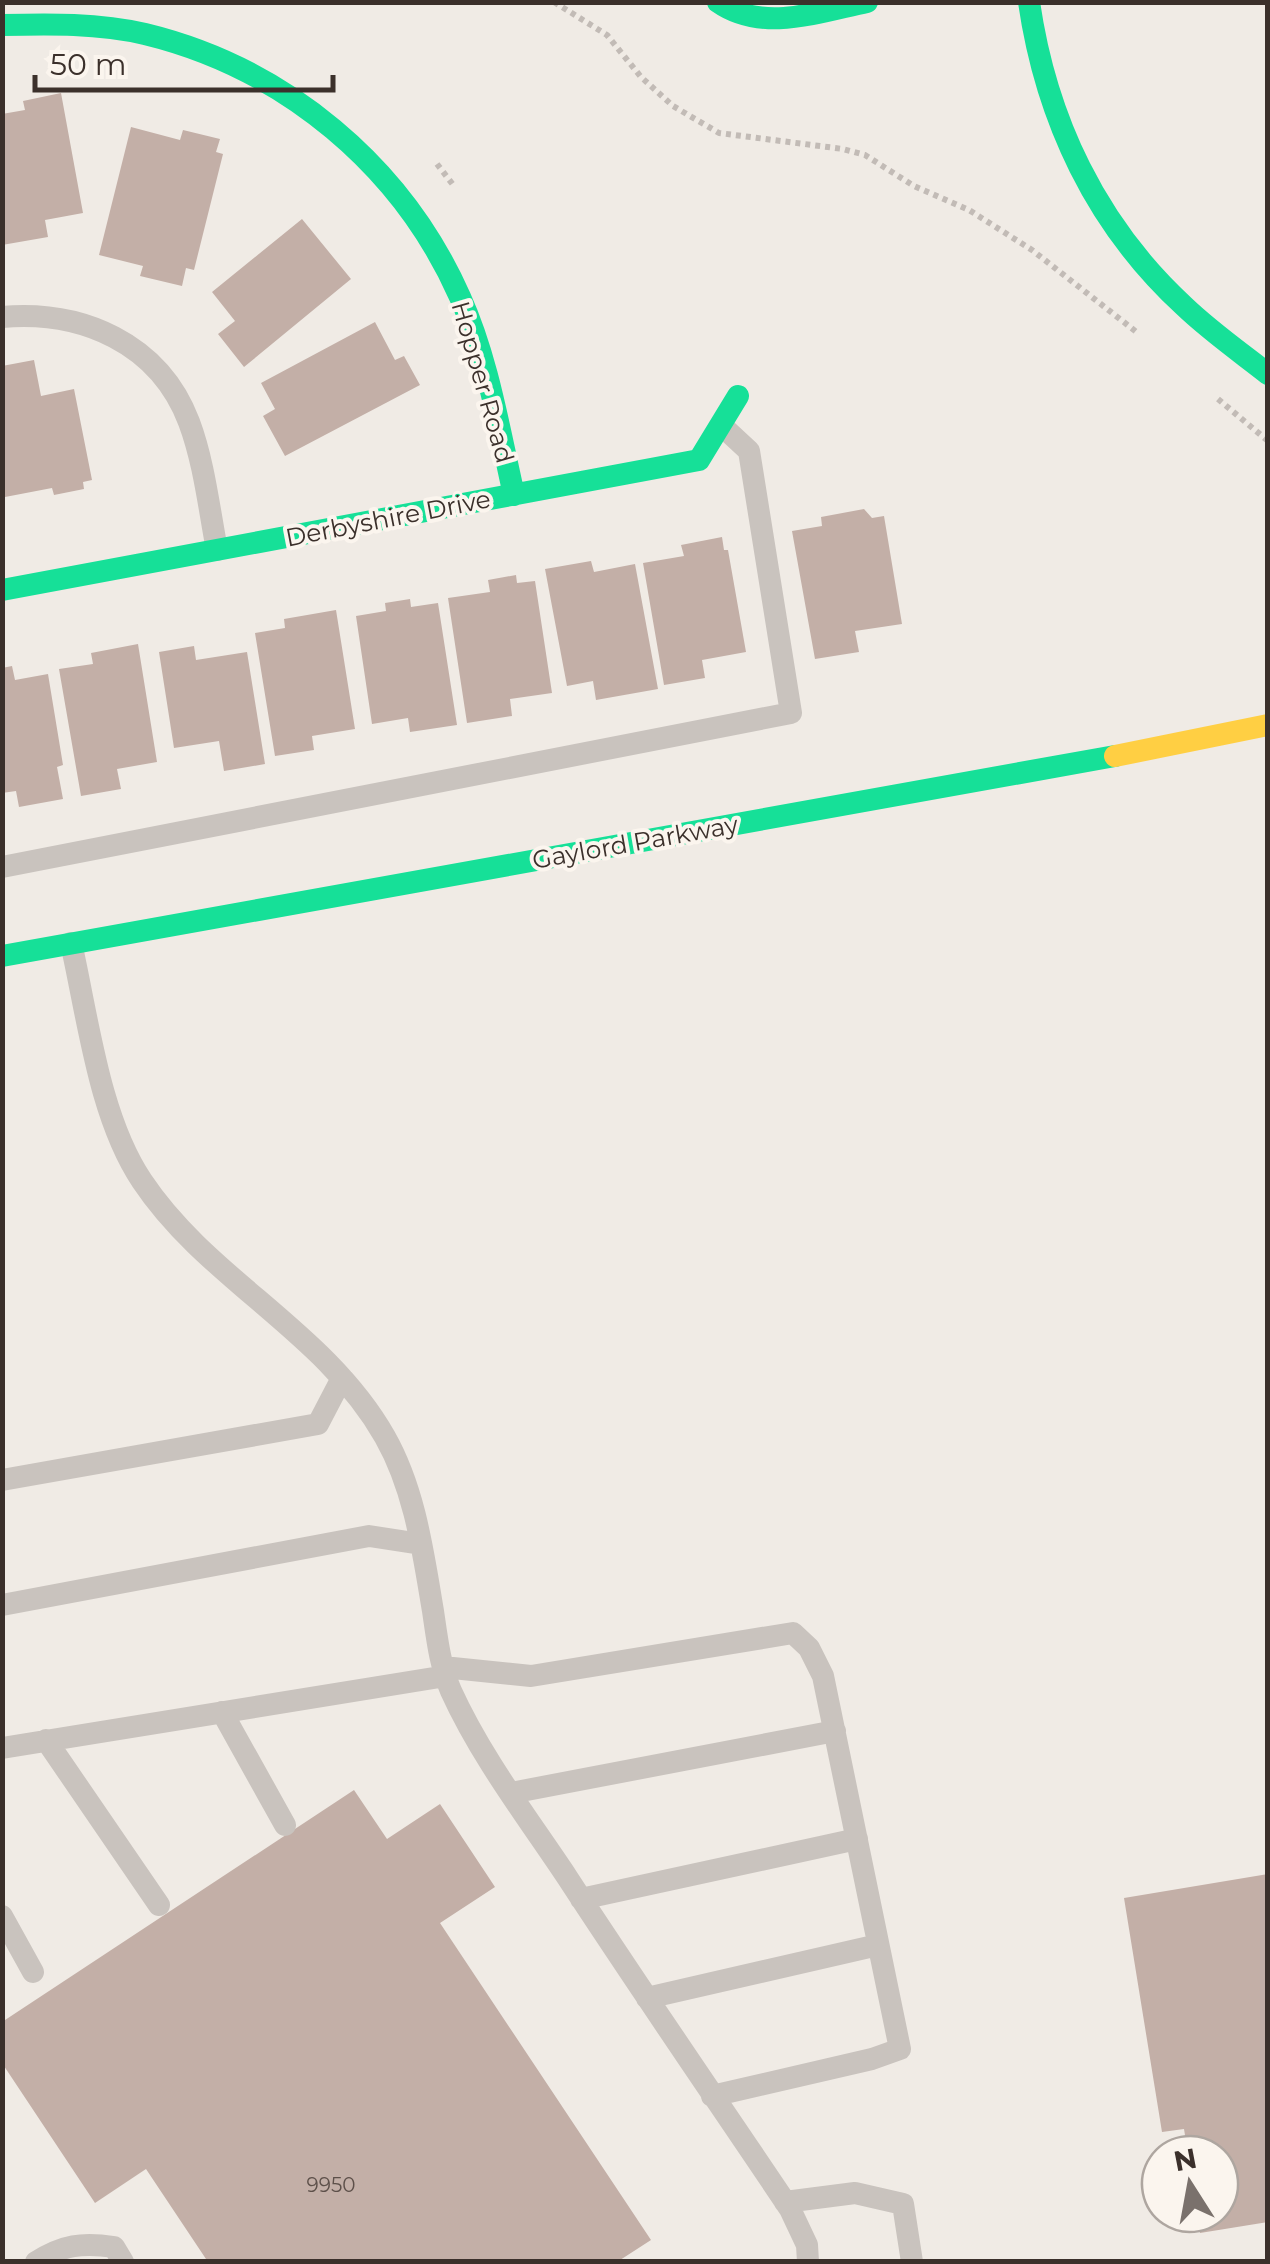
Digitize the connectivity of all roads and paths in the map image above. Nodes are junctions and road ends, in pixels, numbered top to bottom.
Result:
1 (554, 2) edge
2 (868, 2) edge
3 (1029, 2) edge
4 (719, 4) edge
5 (2, 24) edge
6 (2, 316) edge
7 (1146, 340) dead end
8 (1268, 374) edge
9 (738, 396) dead end
10 (1213, 396) dead end
11 (720, 424) junction
12 (1268, 440) edge
13 (514, 495) junction
14 (217, 550) junction
15 (2, 590) edge
16 (1268, 725) edge
17 (2, 868) edge
18 (71, 943) junction
19 (2, 956) edge
20 (342, 1378) junction
21 (2, 1480) edge
22 (421, 1544) junction
23 (2, 1604) edge
24 (444, 1671) junction
25 (222, 1712) junction
26 (835, 1731) junction
27 (46, 1740) junction
28 (2, 1748) edge
29 (511, 1793) junction
30 (285, 1825) dead end
31 (857, 1839) junction
32 (581, 1899) junction
33 (160, 1905) dead end
34 (2, 1916) edge
35 (878, 1945) junction
36 (33, 1972) dead end
37 (647, 1998) junction
38 (712, 2096) junction
39 (785, 2202) junction
40 (36, 2262) edge
41 (123, 2262) edge
42 (808, 2262) edge
43 (912, 2262) edge

1 - 7 path
2 - 4 street
3 - 8 street
5 - 13 street, Hopper Road
6 - 14 lane
9 - 11 street, Derbyshire Drive
10 - 12 path
11 - 13 street, Derbyshire Drive
11 - 17 lane
13 - 14 street, Derbyshire Drive
14 - 15 street, Derbyshire Drive
16 - 18 street, Gaylord Parkway
18 - 19 street, Gaylord Parkway
18 - 20 lane
20 - 21 lane
20 - 22 lane
22 - 23 lane
22 - 24 lane
24 - 25 lane
24 - 26 lane
24 - 29 lane
25 - 27 lane
25 - 30 lane
26 - 29 lane
26 - 31 lane
27 - 28 lane
27 - 33 lane
29 - 32 lane
31 - 32 lane
31 - 35 lane
32 - 37 lane
34 - 36 lane
35 - 37 lane
35 - 38 lane
37 - 38 lane
38 - 39 lane
39 - 42 lane
39 - 43 lane
40 - 41 lane

